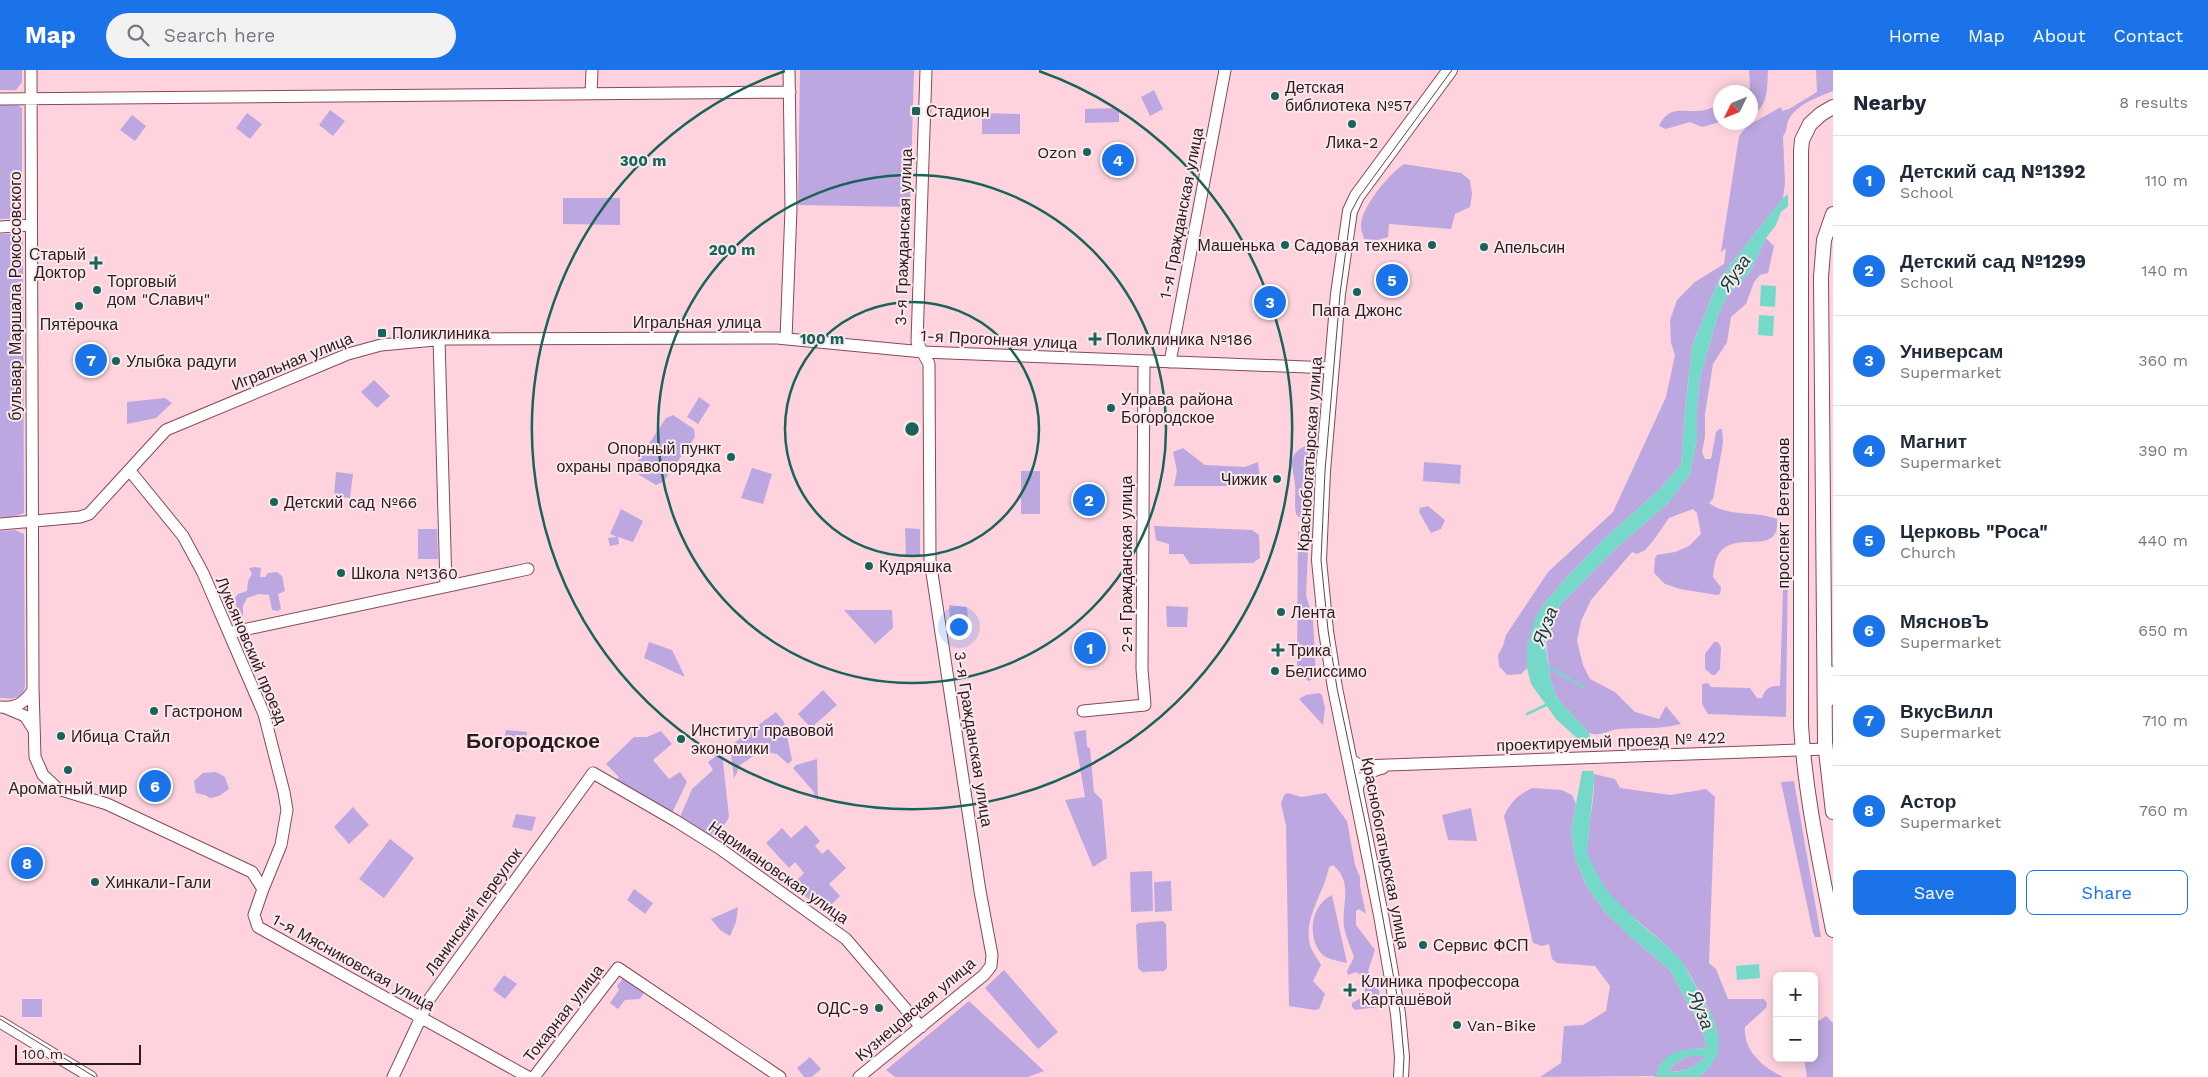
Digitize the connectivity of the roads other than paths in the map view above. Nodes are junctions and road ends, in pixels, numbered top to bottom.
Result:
1 (31, 70) edge
2 (592, 70) edge
3 (789, 70) edge
4 (926, 70) edge
5 (1225, 70) edge
6 (1450, 70) edge
7 (790, 92) junction
8 (591, 94) junction
9 (0, 99) edge
10 (32, 99) junction
11 (1833, 107) edge
12 (1833, 214) edge
13 (31, 225) junction
14 (0, 227) edge
15 (440, 339) junction
16 (786, 339) junction
17 (923, 352) junction
18 (1144, 362) junction
19 (1170, 362) junction
20 (1331, 368) junction
21 (130, 471) junction
22 (32, 521) junction
23 (0, 524) edge
24 (528, 569) dead end
25 (446, 586) junction
26 (1824, 609) junction
27 (229, 633) junction
28 (1833, 639) edge
29 (1833, 672) edge
30 (33, 690) junction
31 (3, 708) edge
32 (1083, 711) dead end
33 (34, 730) junction
34 (1825, 745) junction
35 (1802, 750) junction
36 (1350, 760) junction
37 (1399, 764) junction
38 (593, 773) joint
39 (1357, 789) junction
40 (1833, 812) edge
41 (263, 889) junction
42 (1833, 930) edge
43 (991, 966) joint
44 (421, 1018) junction
45 (0, 1022) edge
46 (921, 1028) junction
47 (92, 1077) edge
48 (393, 1077) edge
49 (528, 1077) edge
50 (534, 1077) edge
51 (780, 1077) edge
52 (859, 1077) edge
53 (1401, 1077) edge

1 - 10 street, бульвар Маршала Рокоссовского
2 - 8 street
3 - 7 street
4 - 17 street, 3-я Гражданская улица
5 - 19 street, 1-я Гражданская улица
6 - 20 main road, Краснобогатырская улица
7 - 8 street
7 - 16 street
8 - 10 street
9 - 10 street
10 - 13 street, бульвар Маршала Рокоссовского
11 - 35 main road, проспект Ветеранов
12 - 26 main road
13 - 14 street
13 - 22 street, бульвар Маршала Рокоссовского
15 - 16 street, Игральная улица
15 - 21 street, Игральная улица
15 - 25 street
16 - 17 street, 1-я Прогонная улица
17 - 18 street, 1-я Прогонная улица
17 - 43 street, 3-я Гражданская улица
18 - 19 street, 1-я Прогонная улица
18 - 32 street, 2-я Гражданская улица
19 - 20 street, 1-я Прогонная улица
20 - 36 main road, Краснобогатырская улица
21 - 22 street, Игральная улица
21 - 27 street, Лукьяновский проезд
22 - 23 street
22 - 30 street, бульвар Маршала Рокоссовского
24 - 25 street
25 - 27 street
26 - 28 street
26 - 34 main road
27 - 41 street, Лукьяновский проезд
29 - 34 street
30 - 31 street
30 - 33 street
31 - 33 street
33 - 41 street
34 - 35 street, проектируемый проезд № 422
34 - 40 main road
35 - 37 street, проектируемый проезд № 422
35 - 42 main road, проспект Ветеранов
36 - 37 street, проектируемый проезд № 422
36 - 39 main road, Краснобогатырская улица
37 - 39 street, проектируемый проезд № 422
38 - 44 street, Ланинский переулок
38 - 46 street, Наримановская улица
39 - 53 main road, Краснобогатырская улица
41 - 44 street, 1-я Мясниковская улица
43 - 46 street, Кузнецовская улица
44 - 48 street, Ланинский переулок
44 - 49 street, 1-я Мясниковская улица
45 - 47 street
46 - 52 street, Кузнецовская улица
50 - 51 street, Токарная улица

